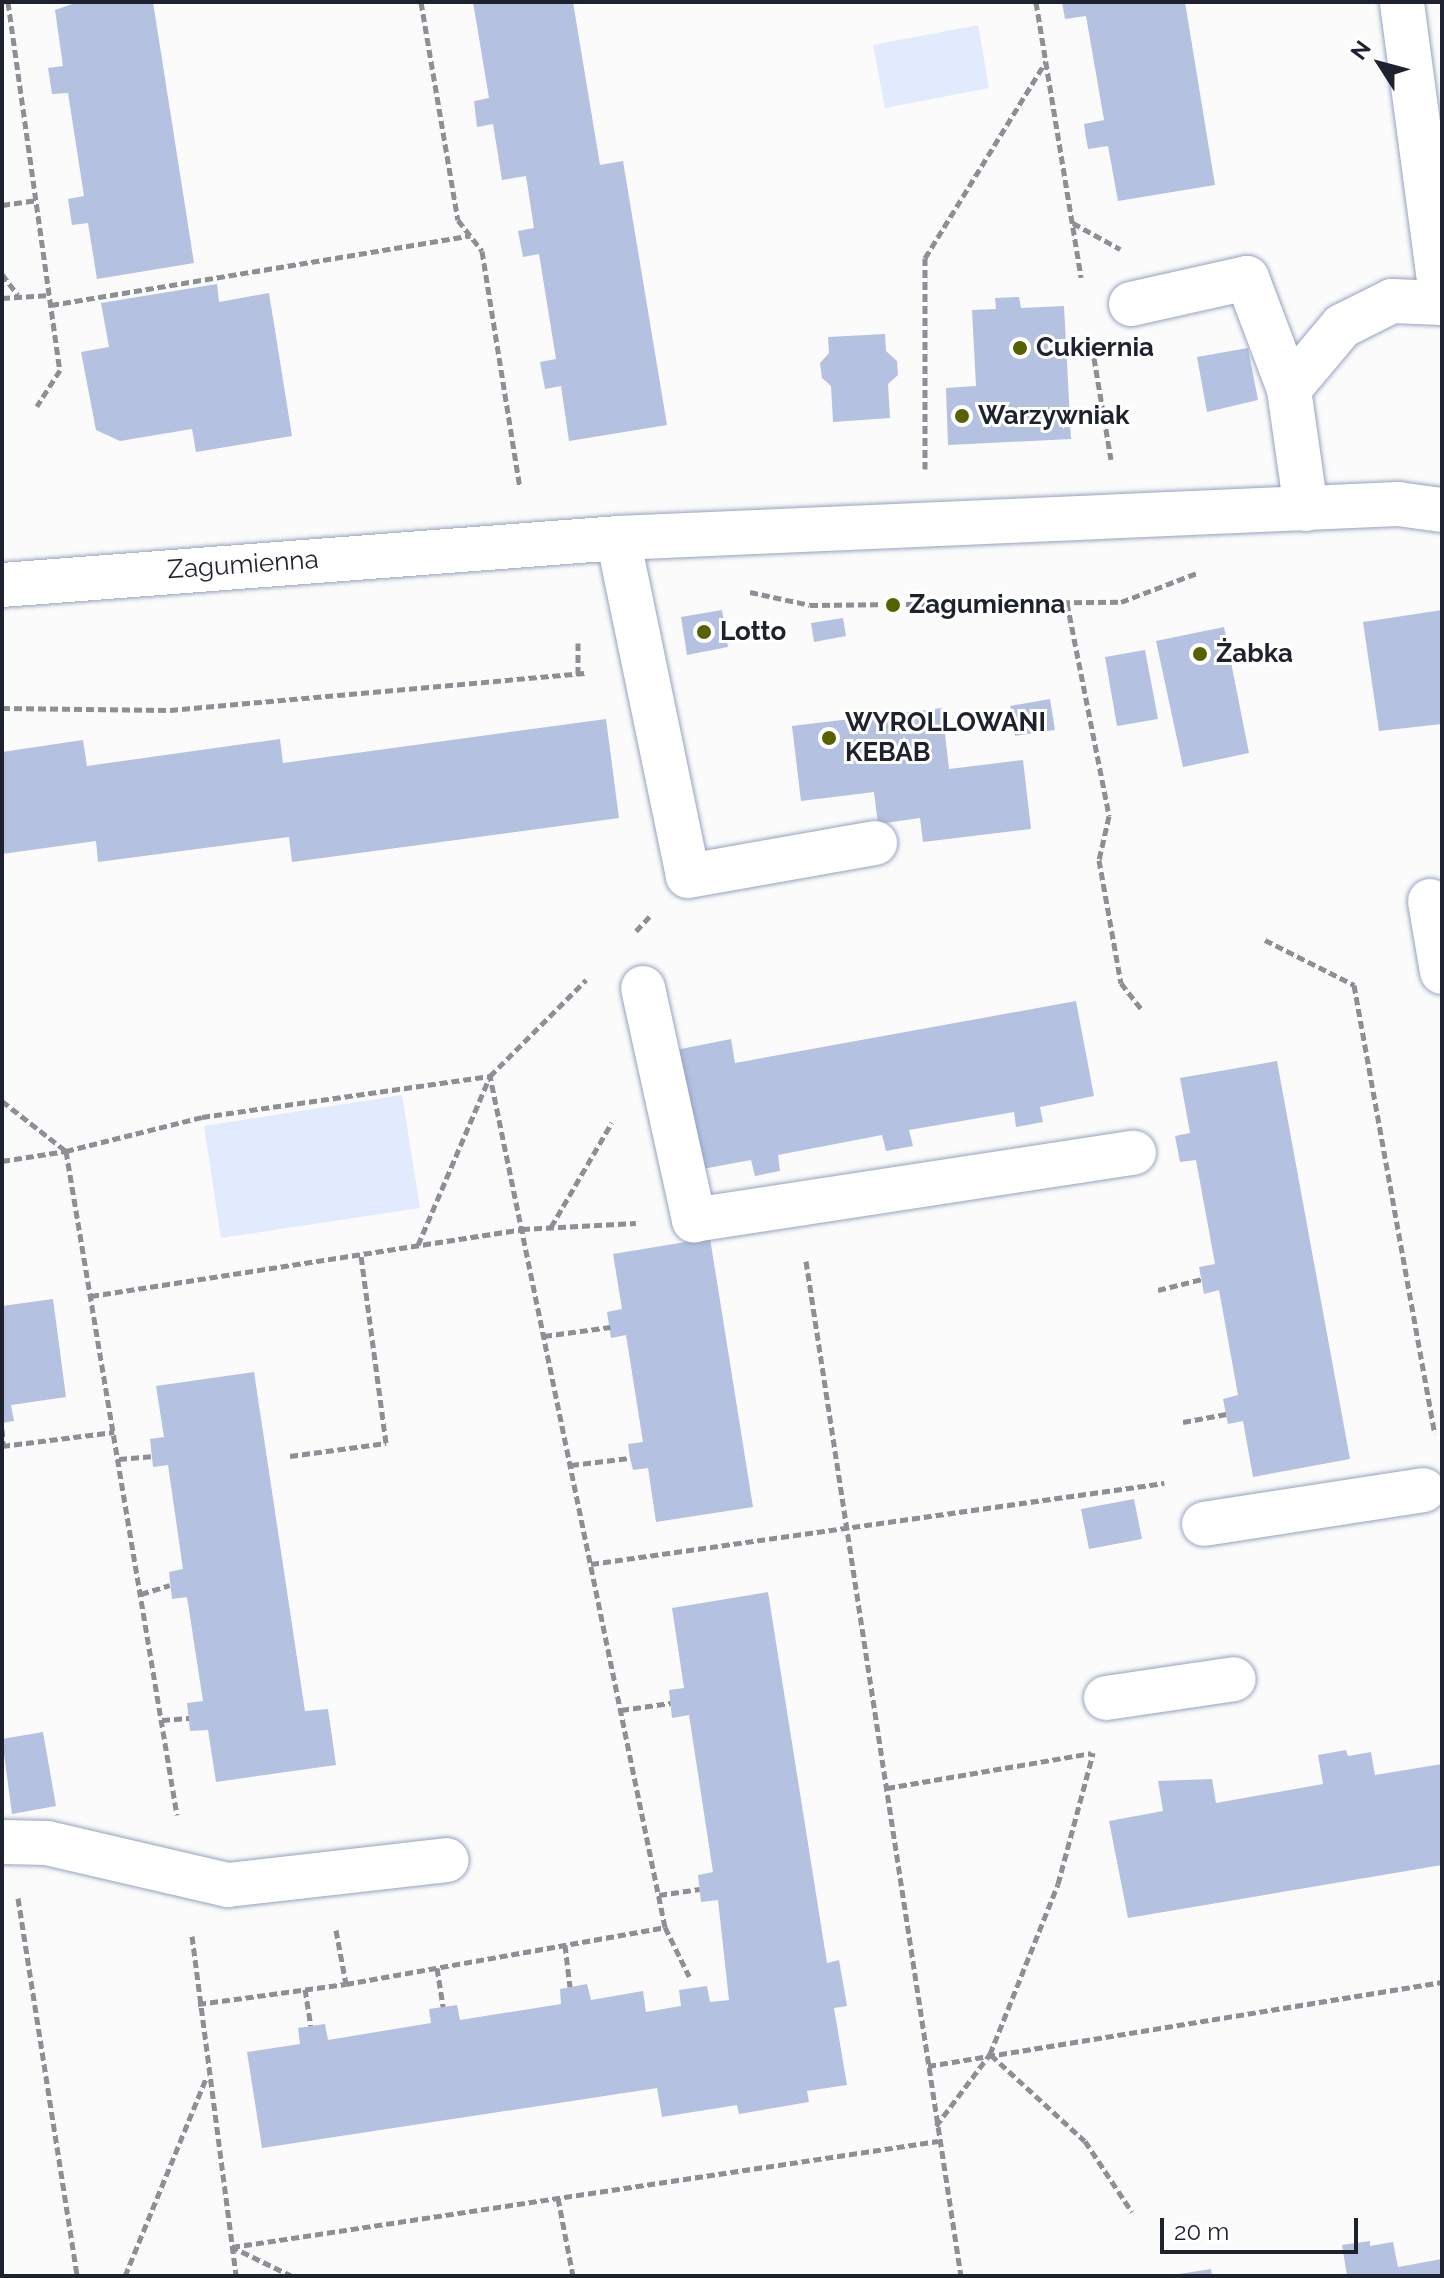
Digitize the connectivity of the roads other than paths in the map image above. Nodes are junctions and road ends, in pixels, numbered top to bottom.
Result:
1 (1402, 2) edge
2 (1131, 304) dead end
3 (1289, 389) junction
4 (1306, 509) junction
5 (1442, 510) edge
6 (618, 538) junction
7 (2, 585) edge
8 (875, 843) dead end
9 (1430, 901) dead end
10 (1442, 972) edge
11 (643, 988) dead end
12 (1134, 1153) dead end
13 (1423, 1490) dead end
14 (1204, 1524) dead end
15 (1234, 1679) dead end
16 (1106, 1698) dead end
17 (5, 1842) edge
18 (447, 1860) dead end

1 - 3 street
2 - 3 street
3 - 4 street
4 - 5 street, Zagumienna
4 - 6 street, Zagumienna
6 - 7 street, Zagumienna
6 - 8 street
9 - 10 street
11 - 12 street
13 - 14 street
15 - 16 street
17 - 18 street

